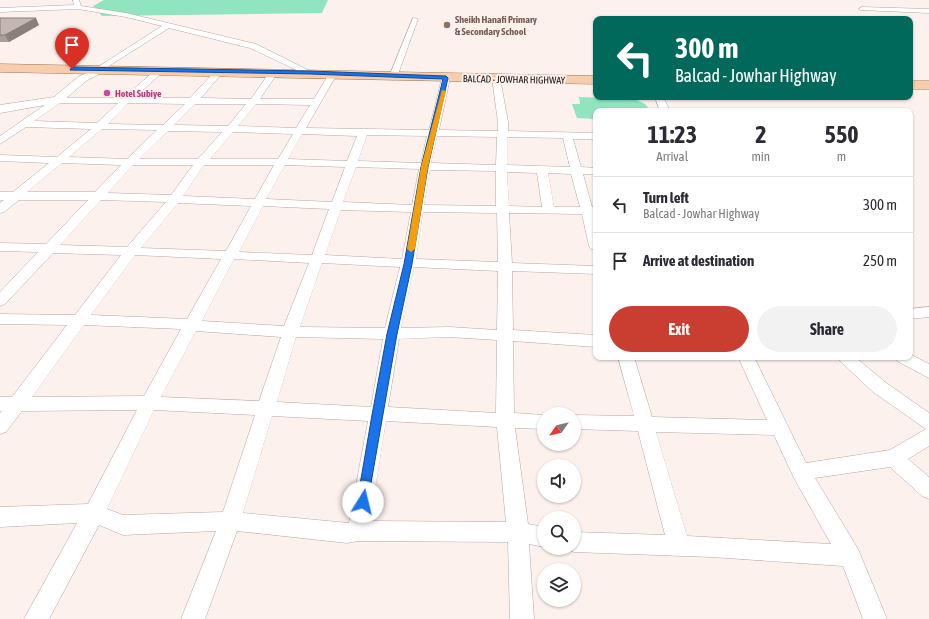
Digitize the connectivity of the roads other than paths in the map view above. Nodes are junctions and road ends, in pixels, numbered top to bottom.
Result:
1 (77, 3) edge
2 (862, 9) dead end
3 (0, 10) edge
4 (929, 11) edge
5 (415, 20) dead end
6 (167, 26) junction
7 (0, 68) edge
8 (101, 69) junction
9 (161, 70) junction
10 (220, 71) junction
11 (274, 72) junction
12 (310, 73) junction
13 (333, 74) junction
14 (393, 77) junction
15 (446, 78) junction
16 (496, 78) junction
17 (593, 80) edge
18 (913, 85) edge
19 (929, 85) edge
20 (58, 100) junction
21 (126, 100) junction
22 (193, 101) junction
23 (253, 102) junction
24 (316, 102) junction
25 (0, 109) edge
26 (23, 124) junction
27 (98, 128) junction
28 (166, 128) junction
29 (232, 128) junction
30 (299, 131) junction
31 (363, 133) junction
32 (434, 133) junction
33 (502, 134) junction
34 (567, 136) junction
35 (593, 136) edge
36 (1, 139) edge
37 (0, 158) edge
38 (59, 160) junction
39 (130, 162) junction
40 (200, 162) junction
41 (281, 162) junction
42 (353, 165) junction
43 (425, 167) junction
44 (501, 169) junction
45 (542, 170) junction
46 (576, 171) junction
47 (593, 171) edge
48 (0, 196) edge
49 (14, 196) junction
50 (100, 196) junction
51 (174, 200) junction
52 (259, 202) junction
53 (337, 205) junction
54 (417, 208) junction
55 (0, 209) edge
56 (501, 210) junction
57 (549, 211) junction
58 (592, 211) edge
59 (0, 248) edge
60 (49, 249) junction
61 (131, 251) junction
62 (230, 255) junction
63 (318, 260) junction
64 (408, 264) junction
65 (505, 267) junction
66 (593, 270) edge
67 (0, 301) edge
68 (929, 312) edge
69 (913, 314) edge
70 (0, 319) edge
71 (80, 319) junction
72 (192, 325) junction
73 (290, 332) junction
74 (392, 334) junction
75 (506, 336) junction
76 (593, 341) edge
77 (627, 360) edge
78 (747, 360) edge
79 (848, 360) edge
80 (908, 360) edge
81 (929, 372) edge
82 (149, 403) junction
83 (9, 404) edge
84 (266, 407) junction
85 (377, 415) junction
86 (505, 421) junction
87 (537, 422) edge
88 (581, 422) edge
89 (644, 423) junction
90 (929, 423) edge
91 (0, 427) edge
92 (780, 428) junction
93 (929, 436) edge
94 (894, 458) junction
95 (801, 472) junction
96 (929, 490) edge
97 (94, 513) junction
98 (0, 517) edge
99 (230, 520) junction
100 (358, 531) junction
101 (518, 532) junction
102 (537, 536) edge
103 (581, 542) edge
104 (679, 546) junction
105 (850, 556) junction
106 (36, 619) edge
107 (193, 619) edge
108 (522, 619) edge
109 (874, 619) edge

1 - 3 street
1 - 6 street
2 - 4 street
5 - 14 street
6 - 8 street
6 - 12 street
7 - 8 main road, BALCAD - JOWHAR HIGHWAY
8 - 9 main road, BALCAD - JOWHAR HIGHWAY
8 - 20 street
9 - 10 main road, BALCAD - JOWHAR HIGHWAY
9 - 21 street
10 - 11 main road, BALCAD - JOWHAR HIGHWAY
10 - 22 street
11 - 12 main road, BALCAD - JOWHAR HIGHWAY
11 - 23 street
12 - 13 main road, BALCAD - JOWHAR HIGHWAY
13 - 14 main road, BALCAD - JOWHAR HIGHWAY
13 - 24 street
14 - 15 main road, BALCAD - JOWHAR HIGHWAY
15 - 16 main road, BALCAD - JOWHAR HIGHWAY
15 - 32 street
16 - 17 main road, BALCAD - JOWHAR HIGHWAY
16 - 33 street
18 - 19 main road
20 - 21 street
20 - 25 street
20 - 26 street
21 - 22 street
21 - 27 street
22 - 23 street
22 - 28 street
23 - 24 street
23 - 29 street
24 - 30 street
26 - 27 street
26 - 36 street
27 - 28 street
27 - 38 street
28 - 29 street
28 - 39 street
29 - 30 street
29 - 40 street
30 - 31 street
30 - 41 street
31 - 32 street
31 - 42 street
32 - 33 street
32 - 43 street
33 - 34 street
33 - 44 street
34 - 35 street
34 - 46 street
37 - 38 street
38 - 39 street
38 - 49 street
39 - 40 street
39 - 50 street
40 - 41 street
40 - 51 street
41 - 42 street
41 - 52 street
42 - 43 street
42 - 53 street
43 - 44 street
43 - 54 street
44 - 45 street
44 - 56 street
45 - 46 street
45 - 57 street
46 - 47 street
46 - 58 street
48 - 49 street
49 - 50 street
49 - 55 street
50 - 51 street
50 - 60 street
51 - 52 street
51 - 61 street
52 - 53 street
52 - 62 street
53 - 54 street
53 - 63 street
54 - 56 street
54 - 64 street
56 - 57 street
56 - 65 street
57 - 58 street
59 - 60 street
60 - 61 street
60 - 67 street
61 - 62 street
61 - 71 street
62 - 63 street
62 - 72 street
63 - 64 street
63 - 73 street
64 - 65 street
64 - 74 street
65 - 66 street
65 - 75 street
68 - 69 street
70 - 71 street
71 - 72 street
71 - 83 street
72 - 73 street
72 - 82 street
73 - 74 street
73 - 84 street
74 - 75 street
74 - 85 street
75 - 76 street
75 - 86 street
77 - 89 street
78 - 92 street
79 - 90 street
80 - 81 street
82 - 83 street
82 - 84 street
82 - 97 street
83 - 91 street
84 - 85 street
84 - 99 street
85 - 86 street
85 - 100 street
86 - 87 street
86 - 101 street
88 - 89 street
89 - 92 street
89 - 104 street
92 - 95 street
93 - 94 street
94 - 95 street
94 - 96 street
95 - 105 street
97 - 98 street
97 - 99 street
97 - 106 street
99 - 100 street
99 - 107 street
100 - 101 street
101 - 102 street
101 - 108 street
103 - 104 street
104 - 105 street
105 - 109 street

